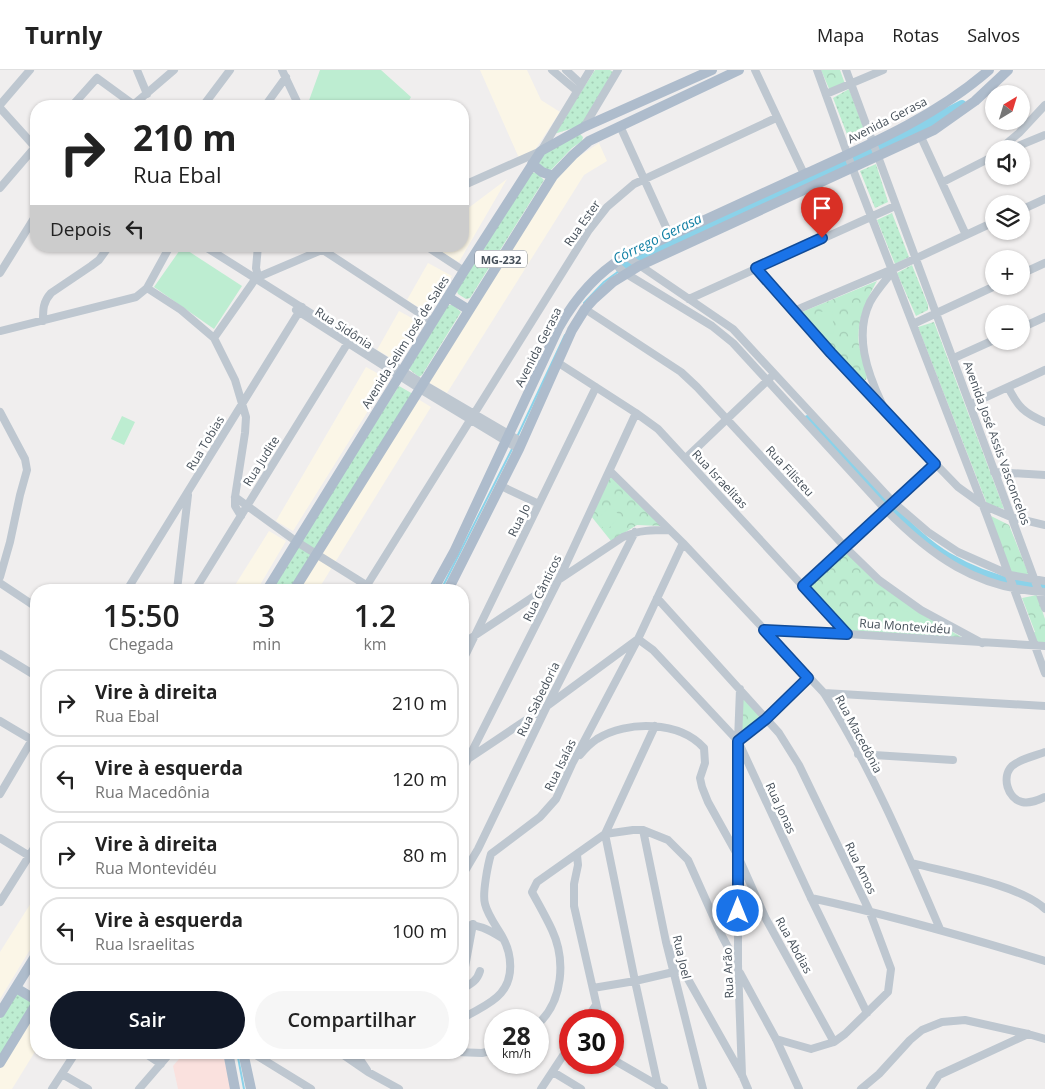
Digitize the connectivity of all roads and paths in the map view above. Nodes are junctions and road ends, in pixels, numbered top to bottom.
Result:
1 (30, 70) edge
2 (137, 70) edge
3 (174, 70) edge
4 (230, 70) edge
5 (552, 70) edge
6 (566, 70) edge
7 (590, 70) edge
8 (618, 70) edge
9 (712, 70) edge
10 (739, 70) edge
11 (755, 70) edge
12 (817, 70) edge
13 (846, 70) edge
14 (884, 70) edge
15 (988, 70) edge
16 (1008, 70) edge
17 (96, 74) edge
18 (284, 74) edge
19 (852, 84) junction
20 (579, 87) junction
21 (147, 94) junction
22 (826, 94) junction
23 (653, 97) junction
24 (76, 100) edge
25 (126, 100) edge
26 (140, 100) edge
27 (208, 100) edge
28 (269, 100) edge
29 (296, 100) edge
30 (0, 105) edge
31 (1045, 105) edge
32 (0, 108) edge
33 (658, 108) junction
34 (776, 118) junction
35 (620, 126) junction
36 (584, 127) junction
37 (1045, 134) edge
38 (921, 137) junction
39 (30, 140) edge
40 (1011, 140) edge
41 (589, 141) junction
42 (1030, 141) edge
43 (874, 149) junction
44 (541, 151) junction
45 (30, 154) edge
46 (850, 160) junction
47 (985, 160) edge
48 (532, 164) junction
49 (804, 174) junction
50 (553, 176) junction
51 (644, 179) junction
52 (943, 182) junction
53 (469, 183) edge
54 (0, 188) edge
55 (1045, 199) edge
56 (895, 206) junction
57 (1030, 206) edge
58 (872, 215) junction
59 (30, 225) edge
60 (985, 226) edge
61 (966, 235) junction
62 (670, 236) junction
63 (104, 252) edge
64 (167, 252) edge
65 (214, 252) edge
66 (257, 252) edge
67 (318, 252) edge
68 (326, 252) edge
69 (436, 252) edge
70 (915, 259) junction
71 (1045, 263) edge
72 (627, 266) junction
73 (756, 268) junction
74 (464, 270) junction
75 (893, 270) junction
76 (1030, 270) edge
77 (0, 273) edge
78 (255, 278) junction
79 (147, 288) junction
80 (985, 291) edge
81 (448, 297) junction
82 (689, 298) junction
83 (585, 309) junction
84 (300, 310) junction
85 (469, 310) junction
86 (794, 311) junction
87 (936, 314) junction
88 (1045, 317) edge
89 (43, 321) junction
90 (433, 322) junction
91 (913, 324) junction
92 (1030, 324) edge
93 (0, 331) edge
94 (214, 338) junction
95 (349, 341) junction
96 (985, 344) edge
97 (954, 358) junction
98 (557, 362) junction
99 (1045, 370) edge
100 (401, 373) junction
101 (771, 377) junction
102 (872, 384) junction
103 (421, 387) junction
104 (596, 387) junction
105 (864, 387) junction
106 (1008, 387) junction
107 (242, 402) junction
108 (970, 404) junction
109 (0, 412) edge
110 (886, 412) junction
111 (636, 413) junction
112 (472, 417) junction
113 (727, 418) junction
114 (1045, 422) edge
115 (514, 442) junction
116 (686, 458) junction
117 (935, 464) junction
118 (610, 471) junction
119 (994, 472) junction
120 (1045, 475) edge
121 (501, 486) junction
122 (188, 492) junction
123 (234, 497) junction
124 (539, 504) junction
125 (983, 505) junction
126 (889, 506) junction
127 (246, 507) junction
128 (241, 516) junction
129 (1011, 517) junction
130 (1045, 525) edge
131 (670, 530) junction
132 (635, 532) junction
133 (297, 542) junction
134 (683, 543) junction
135 (845, 547) junction
136 (317, 554) junction
137 (0, 577) edge
138 (560, 578) junction
139 (1045, 581) edge
140 (1011, 582) junction
141 (0, 583) edge
142 (131, 584) edge
143 (177, 584) edge
144 (199, 584) edge
145 (270, 584) edge
146 (298, 584) edge
147 (359, 584) edge
148 (368, 584) edge
149 (436, 584) edge
150 (451, 584) edge
151 (803, 586) junction
152 (1039, 587) edge
153 (657, 598) junction
154 (30, 603) edge
155 (1045, 608) edge
156 (764, 630) junction
157 (847, 634) junction
158 (476, 635) junction
159 (638, 639) junction
160 (469, 640) edge
161 (982, 643) junction
162 (1034, 646) junction
163 (1045, 646) edge
164 (469, 648) edge
165 (0, 654) edge
166 (30, 672) edge
167 (1045, 673) edge
168 (808, 678) junction
169 (740, 689) junction
170 (824, 693) junction
171 (547, 706) junction
172 (1045, 706) edge
173 (766, 719) junction
174 (0, 721) edge
175 (655, 726) junction
176 (30, 735) edge
177 (738, 741) junction
178 (30, 744) edge
179 (1045, 752) edge
180 (469, 753) edge
181 (858, 754) junction
182 (469, 758) edge
183 (953, 760) dead end
184 (572, 764) junction
185 (0, 794) edge
186 (1045, 798) edge
187 (643, 830) junction
188 (605, 834) junction
189 (0, 838) edge
190 (478, 849) junction
191 (491, 854) junction
192 (30, 855) edge
193 (577, 855) junction
194 (738, 856) junction
195 (30, 861) edge
196 (912, 863) junction
197 (469, 864) edge
198 (811, 898) junction
199 (0, 902) edge
200 (1045, 909) edge
201 (869, 910) junction
202 (473, 924) junction
203 (469, 925) edge
204 (940, 929) junction
205 (504, 939) junction
206 (666, 942) junction
207 (469, 945) edge
208 (1045, 961) edge
209 (30, 965) edge
210 (738, 968) junction
211 (683, 969) junction
212 (480, 971) dead end
213 (674, 972) junction
214 (634, 981) junction
215 (469, 986) edge
216 (16, 988) junction
217 (593, 988) junction
218 (30, 998) edge
219 (596, 1004) junction
220 (593, 1009) edge
221 (597, 1009) edge
222 (549, 1010) edge
223 (30, 1012) edge
224 (469, 1012) edge
225 (0, 1013) edge
226 (867, 1013) junction
227 (1028, 1034) junction
228 (776, 1039) junction
229 (1045, 1039) edge
230 (834, 1042) junction
231 (469, 1053) edge
232 (484, 1053) edge
233 (72, 1059) edge
234 (154, 1059) edge
235 (165, 1059) edge
236 (229, 1059) edge
237 (244, 1059) edge
238 (262, 1059) edge
239 (349, 1059) edge
240 (360, 1059) edge
241 (559, 1062) edge
242 (0, 1063) edge
243 (161, 1064) junction
244 (624, 1065) edge
245 (368, 1072) junction
246 (553, 1072) junction
247 (62, 1074) junction
248 (879, 1074) junction
249 (742, 1075) junction
250 (661, 1087) edge
251 (52, 1089) edge
252 (88, 1089) edge
253 (139, 1089) edge
254 (235, 1089) edge
255 (252, 1089) edge
256 (311, 1089) edge
257 (399, 1089) edge
258 (541, 1089) edge
259 (581, 1089) edge
260 (703, 1089) edge
261 (748, 1089) edge
262 (799, 1089) edge
263 (861, 1089) edge
264 (870, 1089) edge
265 (930, 1089) edge

1 - 30 street
2 - 21 street
3 - 21 street
4 - 27 street
5 - 20 street
6 - 20 street
7 - 20 street
8 - 36 street
9 - 23 main road, MG-232
10 - 33 main road, MG-232
11 - 34 street
12 - 22 street
13 - 19 street, Avenida José Assis Vasconcelos
14 - 19 street
15 - 43 main road, Avenida Gerasa
16 - 38 main road, Avenida Gerasa
17 - 24 street
17 - 25 street
18 - 28 street
18 - 29 street
19 - 22 street
19 - 43 street, Avenida José Assis Vasconcelos
20 - 44 street
21 - 26 street
22 - 46 street
23 - 33 main road
23 - 36 main road, MG-232
31 - 40 street
32 - 39 street
33 - 35 main road, MG-232
34 - 49 street
34 - 51 street, Rua Ester
35 - 41 main road, MG-232
35 - 51 street
36 - 41 main road
36 - 44 main road, Avenida Selim José de Sales / MG-232
37 - 42 street
38 - 43 main road, Avenida Gerasa
38 - 52 street
41 - 50 main road, MG-232
43 - 46 main road, Avenida Gerasa
43 - 56 street, Avenida José Assis Vasconcelos
44 - 48 main road, Avenida Selim José de Sales / MG-232
44 - 53 street
45 - 54 street
46 - 49 main road, Avenida Gerasa
46 - 58 street
46 - 72 main road, Avenida Gerasa
47 - 52 street
48 - 50 main road
48 - 74 main road, Avenida Selim José de Sales / MG-232
49 - 62 main road, Avenida Gerasa
50 - 85 main road, MG-232
51 - 62 street
51 - 112 street, Rua Ester
52 - 61 street
55 - 57 street
56 - 58 street
56 - 70 street, Avenida José Assis Vasconcelos
58 - 73 street
58 - 75 street
59 - 77 street
60 - 61 street
61 - 70 street
62 - 72 main road, Avenida Gerasa
63 - 89 street
64 - 79 street
65 - 78 street, Rua Sidônia
66 - 78 street
67 - 78 street
68 - 90 street
69 - 74 street
70 - 75 street
70 - 87 street, Avenida José Assis Vasconcelos
71 - 76 street
72 - 82 street
72 - 83 main road, Avenida Gerasa
72 - 101 street
72 - 115 main road, Avenida Gerasa
73 - 82 street
73 - 86 street
74 - 81 main road, Avenida Selim José de Sales / MG-232
75 - 86 street
75 - 91 street
75 - 102 street
78 - 84 street, Rua Sidônia
78 - 94 street
79 - 89 street
79 - 94 street
80 - 87 street
81 - 85 main road
81 - 90 main road, Avenida Selim José de Sales / MG-232
82 - 101 street
83 - 98 main road, Avenida Gerasa
83 - 113 street, Rua Filisteu
84 - 95 street, Rua Sidônia
84 - 107 street, Rua Tobias
85 - 103 main road, MG-232
86 - 105 street
87 - 91 street
87 - 97 street, Avenida José Assis Vasconcelos
88 - 92 street
89 - 93 street
90 - 100 main road, Avenida Selim José de Sales / MG-232
91 - 125 street
94 - 107 street
95 - 100 street, Rua Sidônia
95 - 127 street, Rua Judite
96 - 97 street
97 - 108 street, Avenida José Assis Vasconcelos
98 - 104 street, Rua Israelitas
98 - 115 main road, Avenida Gerasa
99 - 106 street
100 - 103 street, Rua Sidônia
100 - 133 main road, Avenida Selim José de Sales / MG-232
101 - 113 street
101 - 126 street
102 - 105 street
102 - 110 street
103 - 112 street, Rua Sidônia
103 - 136 main road, MG-232
104 - 111 street, Rua Israelitas
104 - 124 street, Rua Jo
105 - 110 street
106 - 108 street
106 - 114 street
107 - 122 street, Rua Tobias
107 - 123 street
108 - 119 street, Avenida José Assis Vasconcelos
109 - 137 street
110 - 117 street
111 - 116 street, Rua Israelitas
111 - 118 street, Rua Cânticos
112 - 115 street, Rua Sidônia
112 - 148 street, Rua Ester
113 - 116 street
113 - 135 street, Rua Filisteu
115 - 121 main road, Avenida Gerasa
115 - 149 main road, Avenida Gerasa
116 - 151 street, Rua Israelitas
117 - 125 street
117 - 126 street
118 - 131 street, Rua Macedônia
118 - 138 street, Rua Cânticos
119 - 120 street
119 - 129 street, Avenida José Assis Vasconcelos
121 - 124 street
121 - 150 main road, Avenida Gerasa
122 - 142 street, Rua Tobias
122 - 143 street
123 - 127 street
123 - 128 street
124 - 158 street, Rua Jo
125 - 129 street
125 - 140 street
126 - 135 street
126 - 140 street
126 - 140 street
127 - 128 street, Rua Judite
127 - 133 street
128 - 144 street, Rua Judite
129 - 130 street
129 - 152 street, Avenida José Assis Vasconcelos
131 - 132 street
131 - 134 street, Rua Macedônia
132 - 138 street
132 - 171 street, Rua Sabedoria
133 - 136 street
133 - 145 main road, Avenida Selim José de Sales / MG-232
134 - 153 street, Rua Isaías
134 - 156 street, Rua Macedônia
135 - 151 street
135 - 161 street, Rua Filisteu
136 - 146 main road, MG-232
136 - 147 street
138 - 158 street
138 - 180 street, Rua Cânticos
139 - 152 street
140 - 152 street
140 - 152 street
140 - 162 street
141 - 154 street
151 - 157 street, Rua Israelitas
152 - 155 street, Avenida José Assis Vasconcelos
153 - 159 street, Rua Isaías
153 - 169 street, Rua Amos
156 - 157 street, Rua Montevidéu
156 - 168 street, Rua Macedônia
157 - 161 street, Rua Montevidéu
158 - 160 street
158 - 164 street, Rua Jo
159 - 171 street
159 - 177 street, Rua Jonas
159 - 184 street, Rua Isaías
161 - 162 street, Rua Montevidéu
162 - 163 street, Rua Montevidéu
162 - 167 street
165 - 166 street
168 - 170 street, Rua Macedônia
168 - 173 street
169 - 173 street, Rua Amos
169 - 177 street, Rua Arão
170 - 172 street
170 - 181 street, Rua Macedônia
171 - 182 street
171 - 190 street, Rua Sabedoria
173 - 177 street
173 - 201 street, Rua Amos
174 - 176 street
175 - 184 street, Rua Abdias
175 - 188 street
175 - 194 street, Rua Abdias
177 - 194 street, Rua Arão
177 - 198 street, Rua Jonas
178 - 185 street
179 - 186 street
181 - 183 street
181 - 196 street, Rua Macedônia
184 - 191 street, Rua Isaías
187 - 188 street
187 - 206 street, Rua Joel
187 - 210 street
188 - 193 street
188 - 214 street
189 - 192 street
190 - 191 street
190 - 197 street, Rua Sabedoria
191 - 205 street
193 - 217 street
193 - 222 street
194 - 210 street, Rua Arão
194 - 230 street, Rua Abdias
195 - 199 street
196 - 200 street
196 - 204 street, Rua Macedônia
198 - 201 street
198 - 226 street, Rua Jonas
201 - 204 street
201 - 226 street, Rua Amos
202 - 203 street
202 - 205 street
202 - 207 street
204 - 208 street
205 - 224 street
206 - 211 street
206 - 213 street, Rua Joel
209 - 216 main road
210 - 228 street
210 - 249 street, Rua Arão
211 - 213 street
211 - 249 street
212 - 215 street
213 - 214 street
213 - 260 street, Rua Joel
214 - 217 street
214 - 250 street
216 - 218 main road
216 - 225 main road
217 - 219 street
219 - 220 street
219 - 221 street
223 - 242 main road
226 - 230 street, Rua Amos
227 - 229 street
227 - 248 street
227 - 265 street
228 - 230 street, Rua Amos
228 - 262 street
231 - 232 street
233 - 247 street
234 - 243 street
235 - 243 street
236 - 254 main road
237 - 255 main road
238 - 256 street
239 - 245 street
240 - 245 street
241 - 246 street
243 - 253 street
244 - 250 street
245 - 257 street
246 - 258 street
246 - 259 street
247 - 251 street
247 - 252 street
248 - 263 street
248 - 264 street
249 - 261 street

